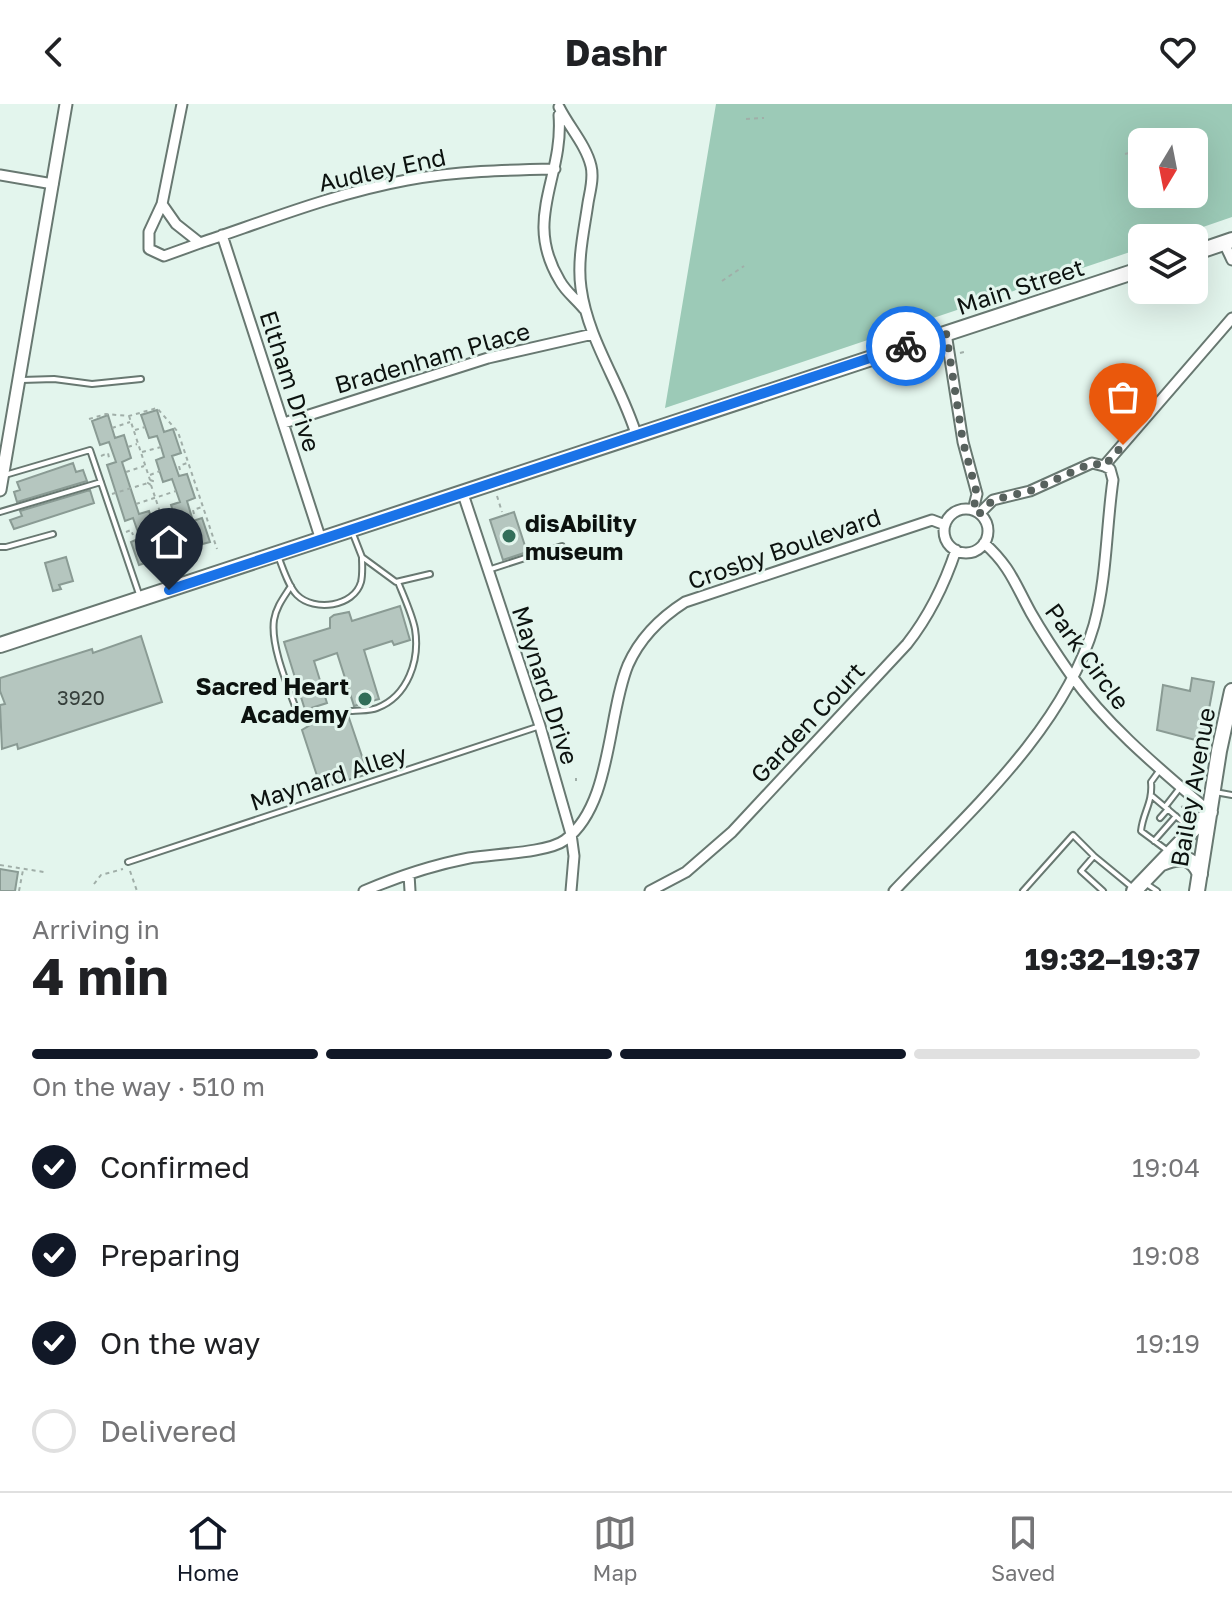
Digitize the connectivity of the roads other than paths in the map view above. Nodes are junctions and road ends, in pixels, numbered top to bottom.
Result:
1 (66, 104) edge
2 (182, 104) edge
3 (558, 106) edge
4 (555, 169) junction
5 (0, 175) edge
6 (53, 184) junction
7 (162, 204) junction
8 (222, 235) junction
9 (1228, 241) edge
10 (200, 243) junction
11 (1208, 248) edge
12 (1232, 260) edge
13 (1128, 274) edge
14 (585, 310) junction
15 (1232, 318) edge
16 (946, 333) junction
17 (593, 334) junction
18 (141, 379) dead end
19 (19, 380) junction
20 (284, 423) junction
21 (5, 432) edge
22 (637, 437) junction
23 (1104, 466) junction
24 (2, 475) junction
25 (101, 482) junction
26 (0, 490) edge
27 (463, 494) junction
28 (0, 512) edge
29 (976, 512) junction
30 (945, 525) junction
31 (351, 530) junction
32 (53, 534) dead end
33 (321, 540) junction
34 (984, 543) junction
35 (562, 546) dead end
36 (0, 547) edge
37 (956, 550) junction
38 (277, 554) junction
39 (362, 557) junction
40 (488, 570) junction
41 (430, 574) dead end
42 (398, 582) junction
43 (291, 586) junction
44 (141, 599) junction
45 (0, 645) edge
46 (1074, 679) junction
47 (1232, 691) edge
48 (352, 711) dead end
49 (300, 720) dead end
50 (540, 726) junction
51 (1225, 753) edge
52 (1161, 769) junction
53 (1181, 787) junction
54 (1213, 792) junction
55 (1232, 795) edge
56 (1152, 796) junction
57 (1166, 808) junction
58 (1210, 812) junction
59 (1176, 816) junction
60 (1160, 818) dead end
61 (1192, 830) junction
62 (571, 834) junction
63 (1154, 841) junction
64 (1170, 853) junction
65 (1094, 856) junction
66 (128, 862) road end
67 (1158, 865) junction
68 (409, 874) junction
69 (1200, 874) junction
70 (1137, 887) edge
71 (364, 891) edge
72 (410, 891) edge
73 (571, 891) edge
74 (650, 891) edge
75 (894, 891) edge
76 (1023, 891) edge
77 (1103, 891) edge
78 (1157, 891) edge
79 (1197, 891) edge

1 - 6 street
2 - 7 street
3 - 4 street
3 - 14 street
4 - 8 street, Audley End
4 - 14 street
5 - 6 street
6 - 19 street
7 - 10 street
7 - 10 street, Audley End
8 - 10 street, Audley End
8 - 20 street, Eltham Drive
9 - 11 main road
9 - 12 street
13 - 16 main road, Main Street
14 - 17 street
15 - 23 street
16 - 22 main road, Main Street
16 - 29 street
17 - 20 street, Bradenham Place
17 - 22 street
18 - 19 lane
19 - 21 street
20 - 33 street, Eltham Drive
21 - 24 street
22 - 27 main road, Main Street
23 - 29 street, Crosby Boulevard
23 - 46 street
24 - 25 lane
24 - 26 street
25 - 28 lane
25 - 44 lane
27 - 31 main road, Main Street
27 - 40 street, Maynard Drive
29 - 30 street, Crosby Boulevard
29 - 34 street
30 - 37 street
30 - 62 street, Crosby Boulevard
31 - 33 main road, Main Street
31 - 39 lane
32 - 36 lane
33 - 38 main road, Main Street
34 - 37 street
34 - 46 street, Park Circle
35 - 40 lane
37 - 74 street, Garden Court
38 - 43 lane
38 - 44 main road, Main Street
39 - 42 lane
39 - 43 lane
40 - 50 street, Maynard Drive
41 - 42 lane
42 - 48 lane
43 - 49 lane
44 - 45 main road, Main Street
46 - 52 street, Park Circle
46 - 75 street
47 - 51 main road, Bailey Avenue
50 - 62 street, Maynard Drive
50 - 66 lane, Maynard Alley
51 - 54 main road, Bailey Avenue
52 - 53 street, Park Circle
52 - 56 lane
53 - 57 lane
53 - 58 street, Park Circle
54 - 55 lane
54 - 58 main road, Bailey Avenue
56 - 57 lane
56 - 63 lane
57 - 59 lane
57 - 60 lane
58 - 61 main road
58 - 69 main road, Bailey Avenue
59 - 61 lane
59 - 63 lane
61 - 64 main road
62 - 68 street
62 - 73 street, Maynard Drive
63 - 64 lane
64 - 67 main road
65 - 70 lane
65 - 76 lane
65 - 77 lane
67 - 69 main road
67 - 70 main road
68 - 71 street
68 - 72 street
69 - 79 main road, Bailey Avenue
70 - 78 lane

